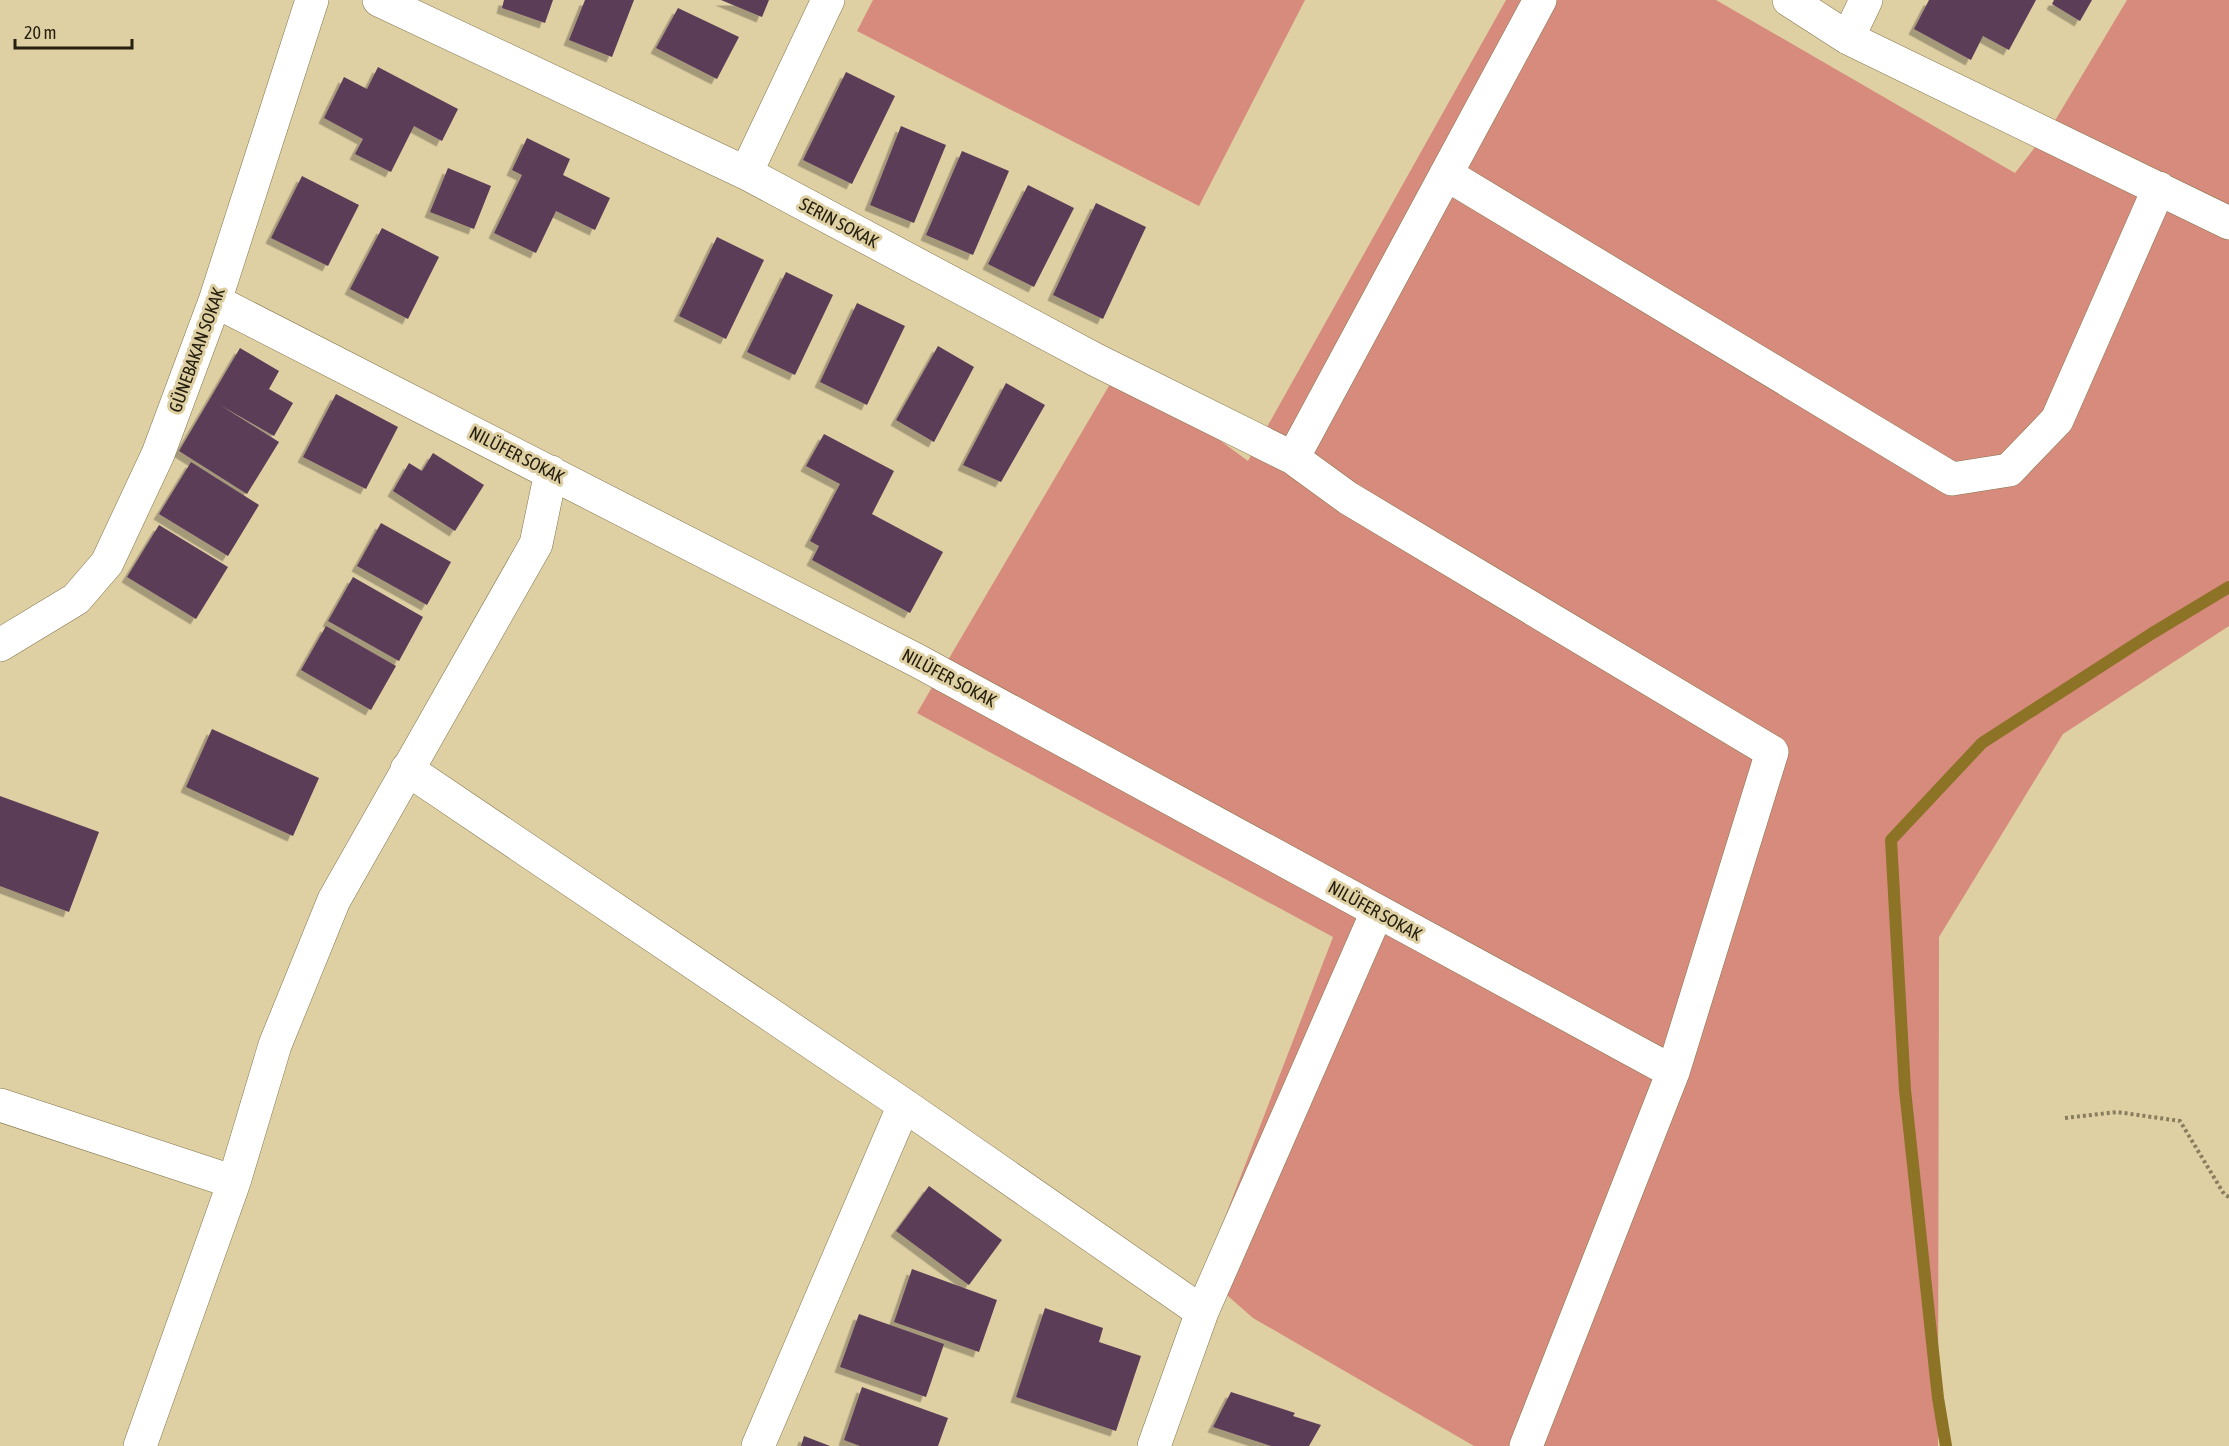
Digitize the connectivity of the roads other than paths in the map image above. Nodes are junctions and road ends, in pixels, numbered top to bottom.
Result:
1 (312, 0) edge
2 (379, 0) edge
3 (828, 0) edge
4 (1540, 0) edge
5 (1789, 0) edge
6 (1866, 0) edge
7 (1848, 38) junction
8 (746, 173) junction
9 (1446, 174) junction
10 (2159, 188) junction
11 (2229, 223) edge
12 (215, 302) junction
13 (1293, 458) junction
14 (551, 472) junction
15 (0, 645) edge
16 (407, 769) junction
17 (1377, 912) junction
18 (1673, 1072) junction
19 (0, 1105) edge
20 (904, 1105) junction
21 (234, 1182) junction
22 (1202, 1312) junction
23 (140, 1446) edge
24 (758, 1446) edge
25 (1154, 1446) edge
26 (1526, 1446) edge

1 - 12 street, GÜNEBAKAN SOKAK
2 - 8 street, SERIN SOKAK
3 - 8 street
4 - 9 street
5 - 7 street
6 - 7 street
7 - 10 street
8 - 13 street, SERIN SOKAK
9 - 10 street
9 - 13 street
10 - 11 street
12 - 14 street, NILÜFER SOKAK
12 - 15 street, GÜNEBAKAN SOKAK
13 - 18 street, SERIN SOKAK
14 - 16 street
14 - 17 street, NILÜFER SOKAK
16 - 20 street
16 - 21 street
17 - 18 street, NILÜFER SOKAK
17 - 22 street
18 - 26 street
19 - 21 street
20 - 22 street
20 - 24 street
21 - 23 street
22 - 25 street

